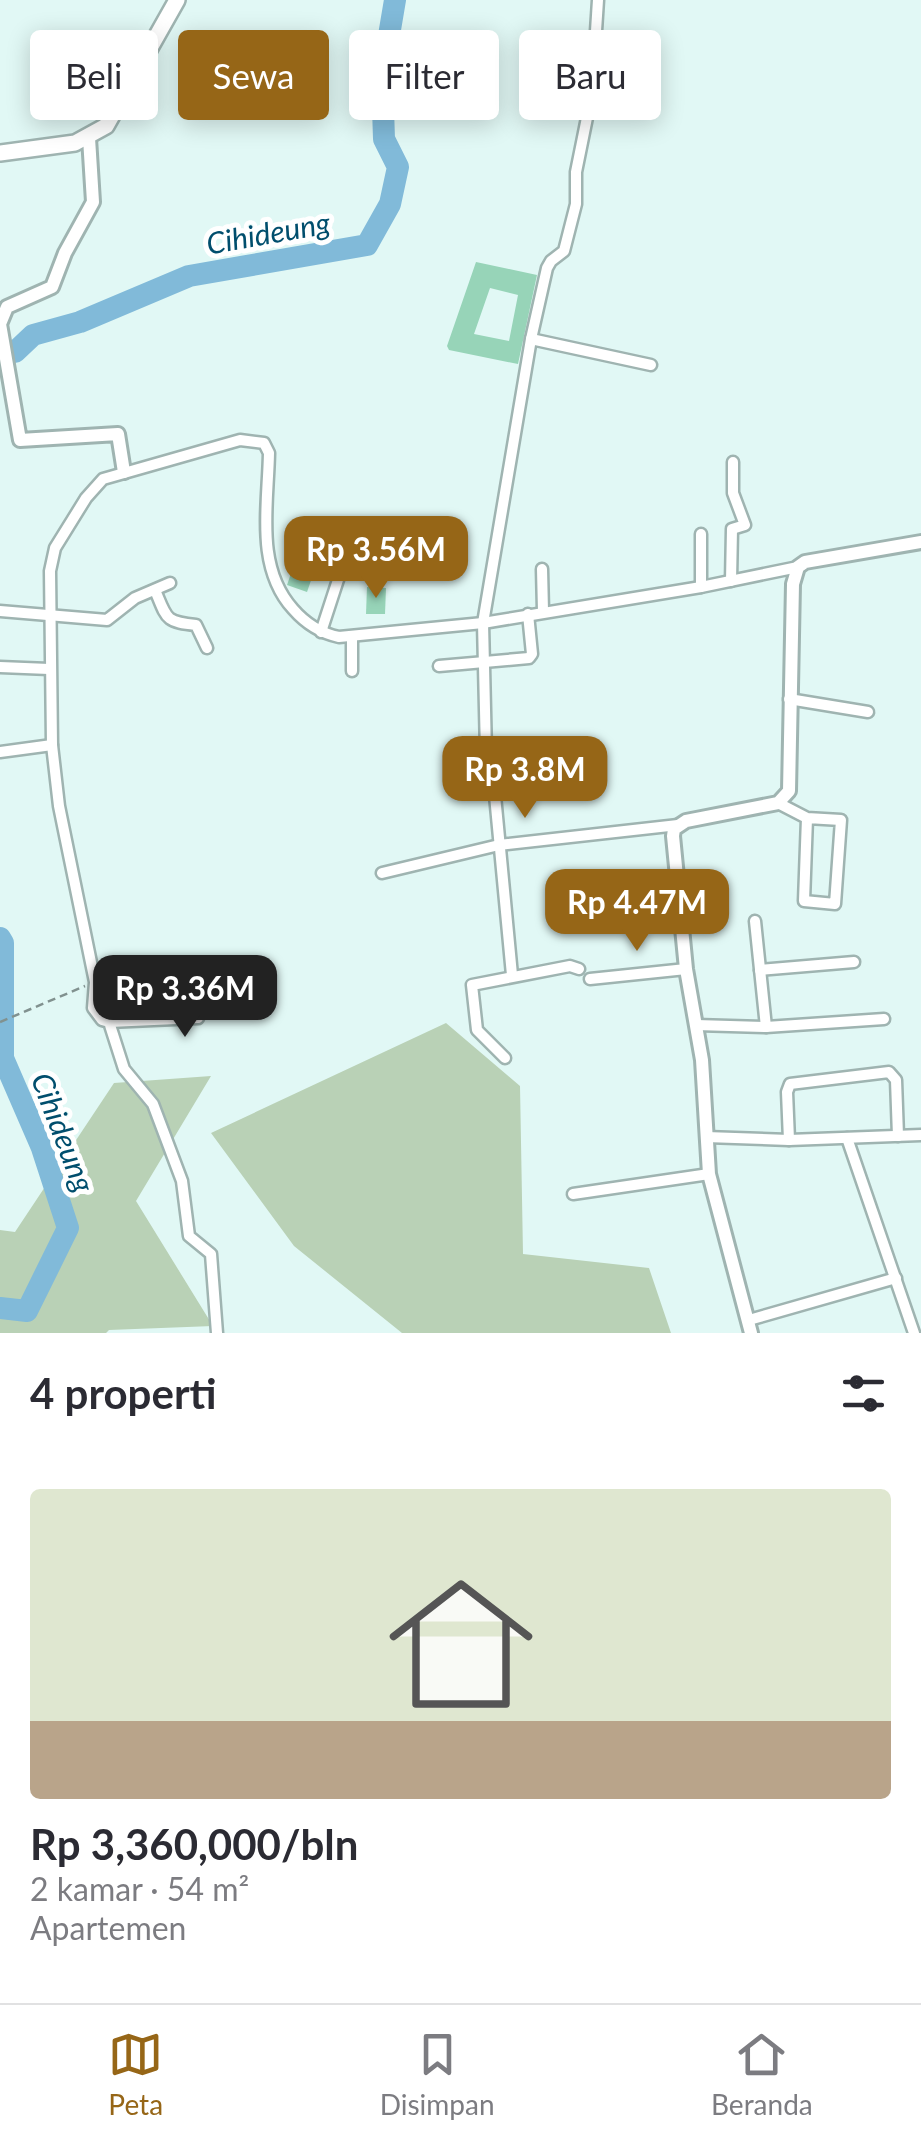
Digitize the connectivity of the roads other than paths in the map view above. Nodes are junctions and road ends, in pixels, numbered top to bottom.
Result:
1 (177, 0) edge
2 (598, 0) edge
3 (88, 138) junction
4 (0, 153) edge
5 (531, 339) junction
6 (651, 364) dead end
7 (733, 462) dead end
8 (124, 472) junction
9 (700, 534) dead end
10 (921, 542) edge
11 (349, 546) dead end
12 (798, 566) junction
13 (542, 569) dead end
14 (731, 580) junction
15 (170, 583) dead end
16 (701, 586) junction
17 (155, 590) junction
18 (544, 611) junction
19 (0, 612) edge
20 (528, 614) junction
21 (50, 615) junction
22 (483, 623) junction
23 (321, 632) junction
24 (352, 638) junction
25 (207, 648) dead end
26 (482, 660) junction
27 (439, 666) dead end
28 (0, 667) edge
29 (49, 668) junction
30 (352, 670) dead end
31 (789, 698) junction
32 (868, 712) dead end
33 (52, 745) junction
34 (0, 752) edge
35 (778, 803) junction
36 (807, 818) junction
37 (678, 825) junction
38 (498, 845) junction
39 (382, 872) dead end
40 (680, 920) junction
41 (756, 920) dead end
42 (626, 924) dead end
43 (854, 962) dead end
44 (686, 969) junction
45 (579, 970) dead end
46 (760, 970) junction
47 (215, 976) dead end
48 (512, 976) junction
49 (590, 979) dead end
50 (884, 1020) dead end
51 (108, 1022) junction
52 (696, 1025) junction
53 (766, 1027) junction
54 (505, 1058) dead end
55 (921, 1135) edge
56 (706, 1136) junction
57 (898, 1136) junction
58 (846, 1138) junction
59 (789, 1140) junction
60 (709, 1174) junction
61 (573, 1194) dead end
62 (896, 1278) junction
63 (750, 1326) edge
64 (217, 1333) edge
65 (914, 1333) edge

1 - 3 main road
2 - 5 street
3 - 4 main road
3 - 8 street
5 - 6 street
5 - 22 street
7 - 14 street
8 - 21 street
8 - 23 street
9 - 16 street
10 - 12 street
11 - 23 street
12 - 14 street
12 - 31 street
13 - 18 street
14 - 16 street
15 - 17 street
16 - 18 street
17 - 21 street
17 - 25 street
18 - 20 street
19 - 21 street
20 - 22 street
20 - 26 street
21 - 29 street
22 - 24 street
22 - 26 street
23 - 24 street
24 - 30 street
26 - 27 street
26 - 38 street
28 - 29 street
29 - 33 street
31 - 32 street
31 - 35 street
33 - 34 street
33 - 51 street
35 - 36 street
35 - 37 street
36 - 36 street
37 - 38 street
37 - 40 street
38 - 39 street
38 - 48 street
40 - 42 street
40 - 44 street
41 - 46 street
43 - 46 street
44 - 49 street
44 - 52 street
45 - 48 street
46 - 53 street
47 - 51 street
48 - 54 street
50 - 53 street
51 - 64 street
52 - 53 street
52 - 56 street
55 - 57 street
56 - 59 street
56 - 60 street
57 - 58 street
57 - 59 street
58 - 59 street
58 - 62 street
60 - 61 street
60 - 63 street
62 - 63 street
62 - 65 street

